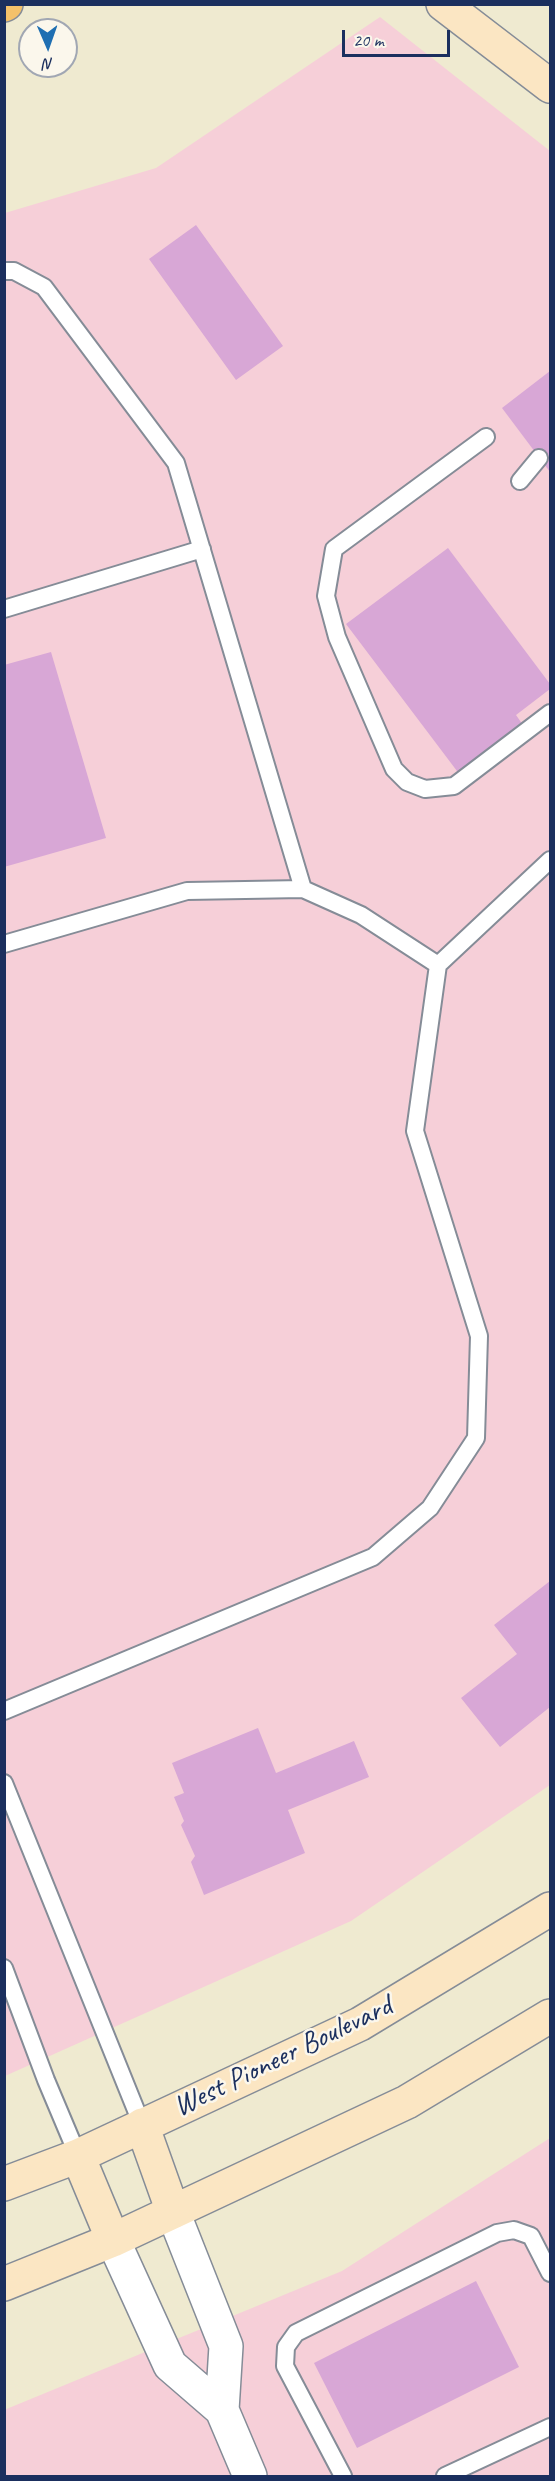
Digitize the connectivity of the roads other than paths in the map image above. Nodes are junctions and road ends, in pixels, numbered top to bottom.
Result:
1 (443, 4) edge
2 (550, 86) edge
3 (4, 271) edge
4 (486, 437) dead end
5 (539, 458) dead end
6 (520, 481) dead end
7 (202, 549) junction
8 (4, 609) edge
9 (550, 714) edge
10 (550, 861) edge
11 (303, 889) junction
12 (4, 944) edge
13 (438, 965) junction
14 (4, 1711) edge
15 (4, 1783) edge
16 (550, 1909) edge
17 (4, 1968) edge
18 (550, 2016) edge
19 (142, 2125) junction
20 (78, 2156) junction
21 (4, 2184) edge
22 (173, 2212) junction
23 (113, 2240) junction
24 (550, 2273) edge
25 (4, 2284) edge
26 (222, 2410) junction
27 (550, 2427) edge
28 (250, 2476) edge
29 (343, 2476) edge
30 (445, 2476) edge

1 - 2 main road
3 - 7 lane
4 - 9 lane
5 - 6 lane
7 - 8 lane
7 - 11 lane
10 - 13 lane
11 - 12 lane
11 - 13 lane
13 - 14 lane
15 - 19 lane
16 - 19 main road, West Pioneer Boulevard
17 - 20 lane
18 - 22 main road
19 - 20 main road, West Pioneer Boulevard
19 - 22 main road
20 - 21 main road, West Pioneer Boulevard
20 - 23 main road
22 - 23 main road
22 - 26 street
23 - 25 main road
23 - 26 street
24 - 29 lane
26 - 28 street
27 - 30 lane

